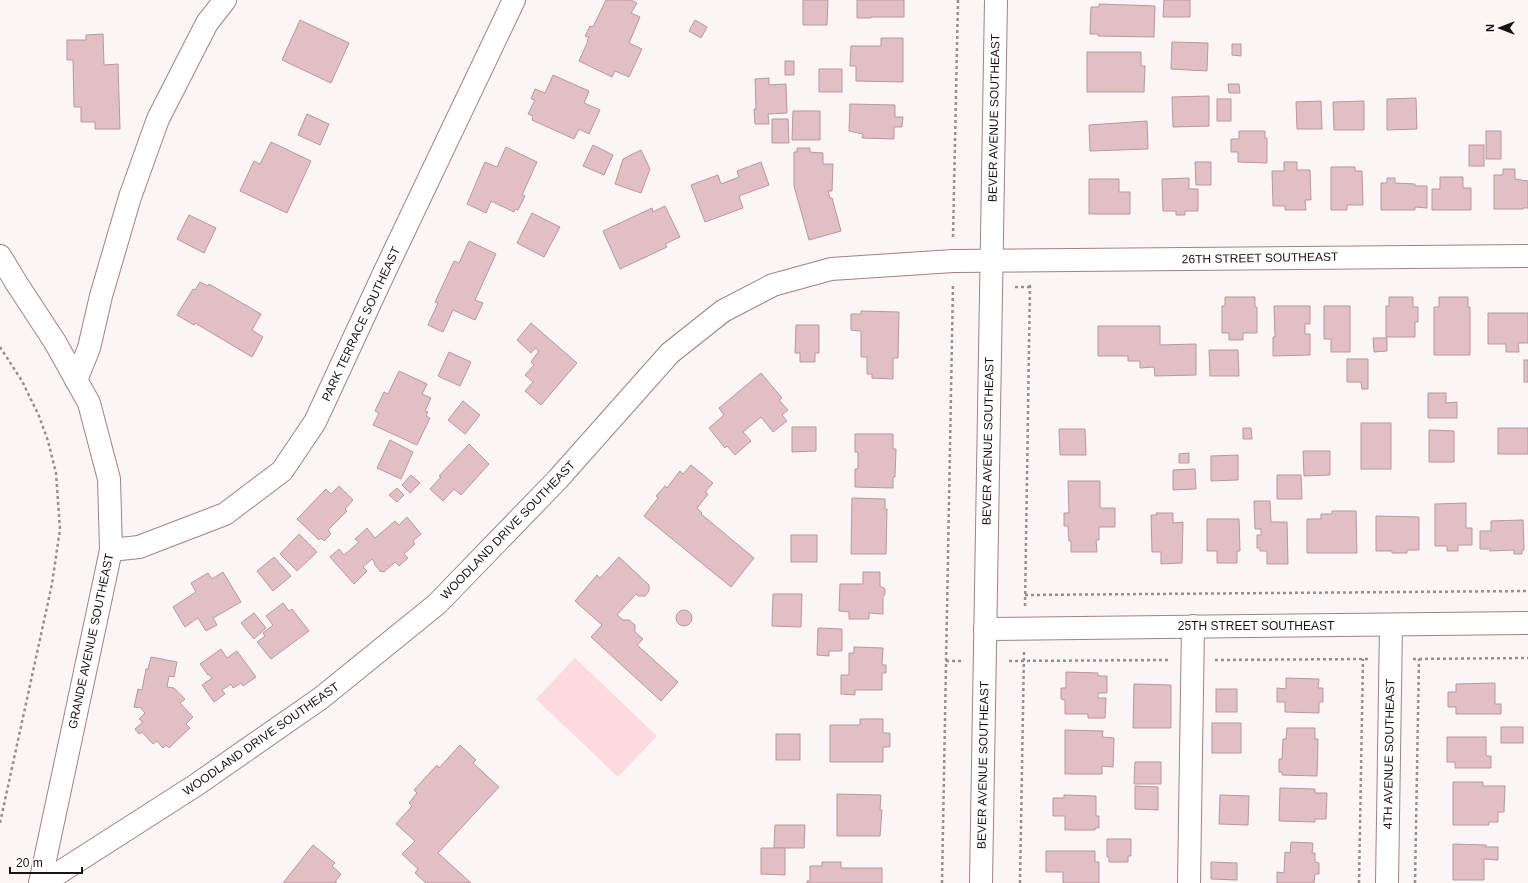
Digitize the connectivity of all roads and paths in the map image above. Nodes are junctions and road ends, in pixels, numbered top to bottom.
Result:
1 (225, 0) edge
2 (514, 0) edge
3 (958, 0) edge
4 (996, 0) edge
5 (953, 240) dead end
6 (0, 256) edge
7 (1528, 256) edge
8 (991, 261) junction
9 (953, 279) dead end
10 (1030, 280) dead end
11 (1015, 287) dead end
12 (1030, 287) junction
13 (0, 347) edge
14 (76, 380) junction
15 (111, 550) junction
16 (1528, 591) edge
17 (1025, 595) junction
18 (1025, 611) dead end
19 (1528, 623) edge
20 (1193, 626) junction
21 (1392, 626) junction
22 (985, 629) junction
23 (1024, 646) dead end
24 (1528, 658) edge
25 (1363, 659) dead end
26 (1412, 659) dead end
27 (1419, 659) junction
28 (946, 661) junction
29 (963, 661) dead end
30 (0, 823) edge
31 (41, 883) edge
32 (942, 883) edge
33 (981, 883) edge
34 (1020, 883) edge
35 (1189, 883) edge
36 (1359, 883) edge
37 (1387, 883) edge
38 (1415, 883) edge

1 - 14 street
2 - 15 street, PARK TERRACE SOUTHEAST
3 - 5 path
4 - 8 street, BEVER AVENUE SOUTHEAST
6 - 14 street, GRANDE AVENUE SOUTHEAST
7 - 8 street, 26TH STREET SOUTHEAST
8 - 22 street, BEVER AVENUE SOUTHEAST
8 - 31 street, WOODLAND DRIVE SOUTHEAST
9 - 28 path
10 - 12 path
11 - 12 path
12 - 17 path
13 - 30 path
14 - 15 street, GRANDE AVENUE SOUTHEAST
15 - 31 street, GRANDE AVENUE SOUTHEAST
16 - 17 path
17 - 18 path
19 - 21 street, 25TH STREET SOUTHEAST
20 - 21 street, 25TH STREET SOUTHEAST
20 - 22 street, 25TH STREET SOUTHEAST
20 - 35 street
21 - 37 street, 4TH AVENUE SOUTHEAST
22 - 33 street, BEVER AVENUE SOUTHEAST
23 - 34 path
24 - 27 path
25 - 36 path
26 - 27 path
27 - 38 path
28 - 29 path
28 - 32 path

